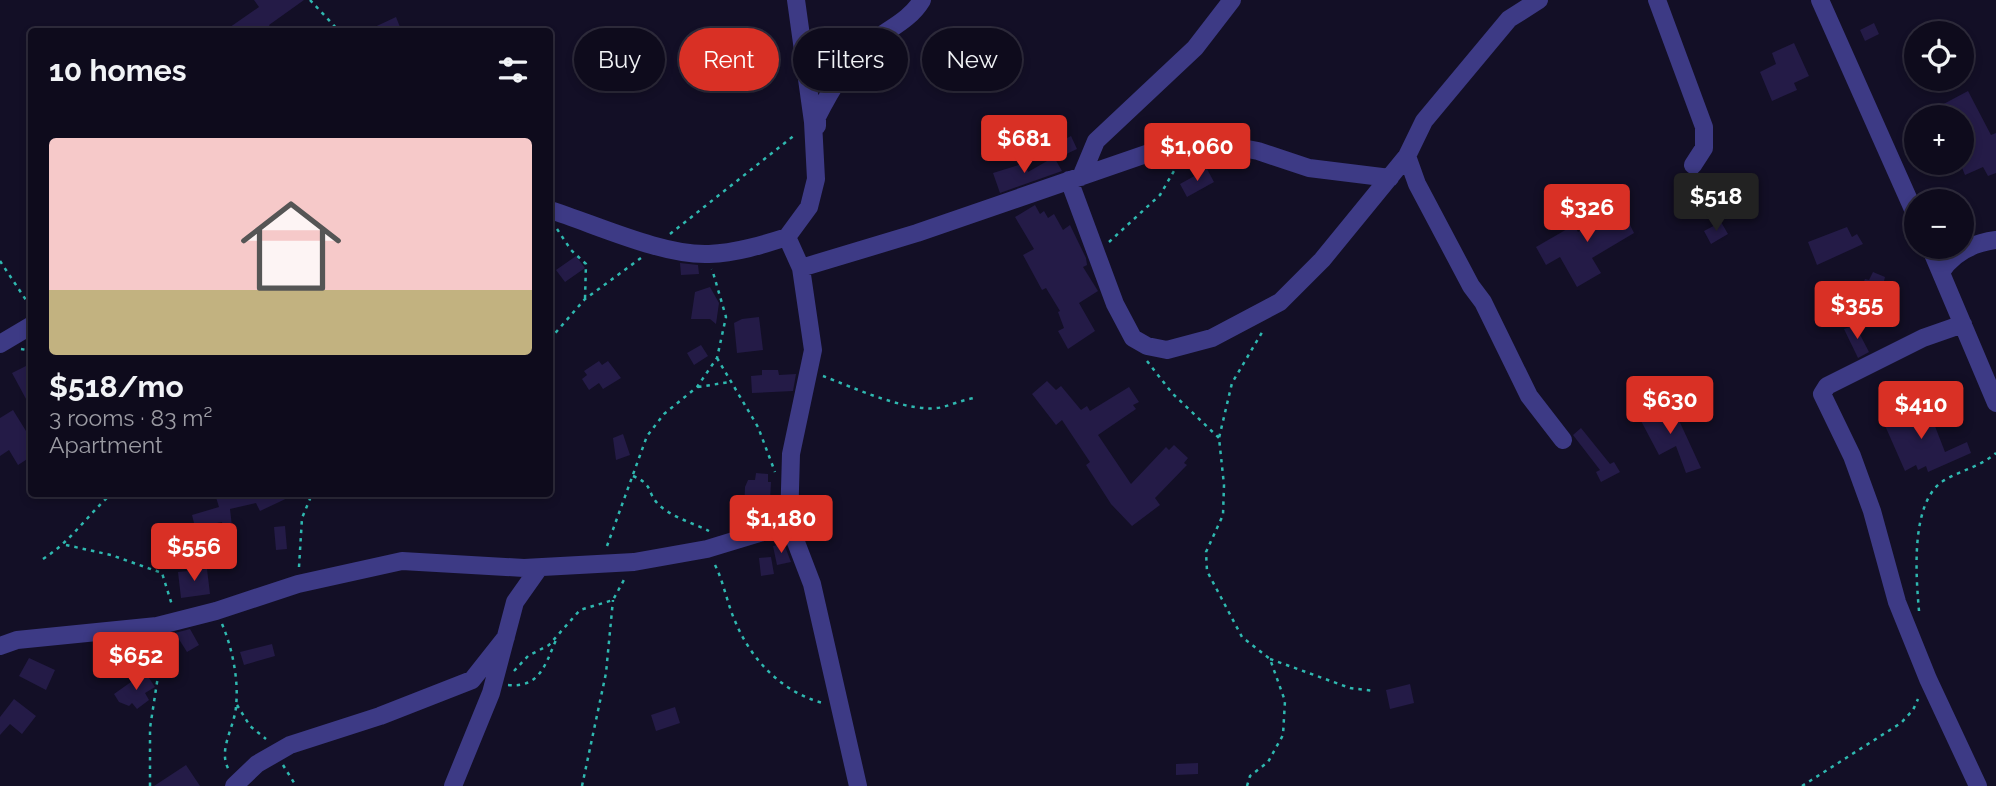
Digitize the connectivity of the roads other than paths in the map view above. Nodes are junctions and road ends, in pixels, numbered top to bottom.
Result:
1 (796, 0) edge
2 (922, 0) edge
3 (1231, 0) edge
4 (1537, 0) edge
5 (1657, 0) edge
6 (1821, 0) edge
7 (816, 147) junction
8 (1407, 156) junction
9 (1693, 165) dead end
10 (1390, 178) junction
11 (1075, 179) junction
12 (1904, 189) edge
13 (553, 211) edge
14 (787, 237) junction
15 (1996, 240) edge
16 (1935, 259) edge
17 (801, 268) junction
18 (1941, 272) junction
19 (1963, 324) junction
20 (28, 326) edge
21 (0, 344) edge
22 (1996, 403) edge
23 (1563, 440) dead end
24 (789, 524) junction
25 (539, 568) junction
26 (506, 638) junction
27 (0, 646) edge
28 (237, 783) edge
29 (453, 786) edge
30 (858, 786) edge
31 (1978, 786) edge

1 - 7 street
2 - 7 street
3 - 11 street
4 - 8 street
5 - 9 street
6 - 12 street
7 - 14 street
8 - 10 street
8 - 23 street
10 - 11 street
10 - 11 street
11 - 17 street
13 - 14 street
14 - 17 street
15 - 18 street
16 - 18 street
17 - 24 street
18 - 19 street
19 - 22 street
19 - 31 street
20 - 21 street
24 - 25 street
24 - 30 street
25 - 26 street
25 - 27 street
26 - 28 street
26 - 29 street

